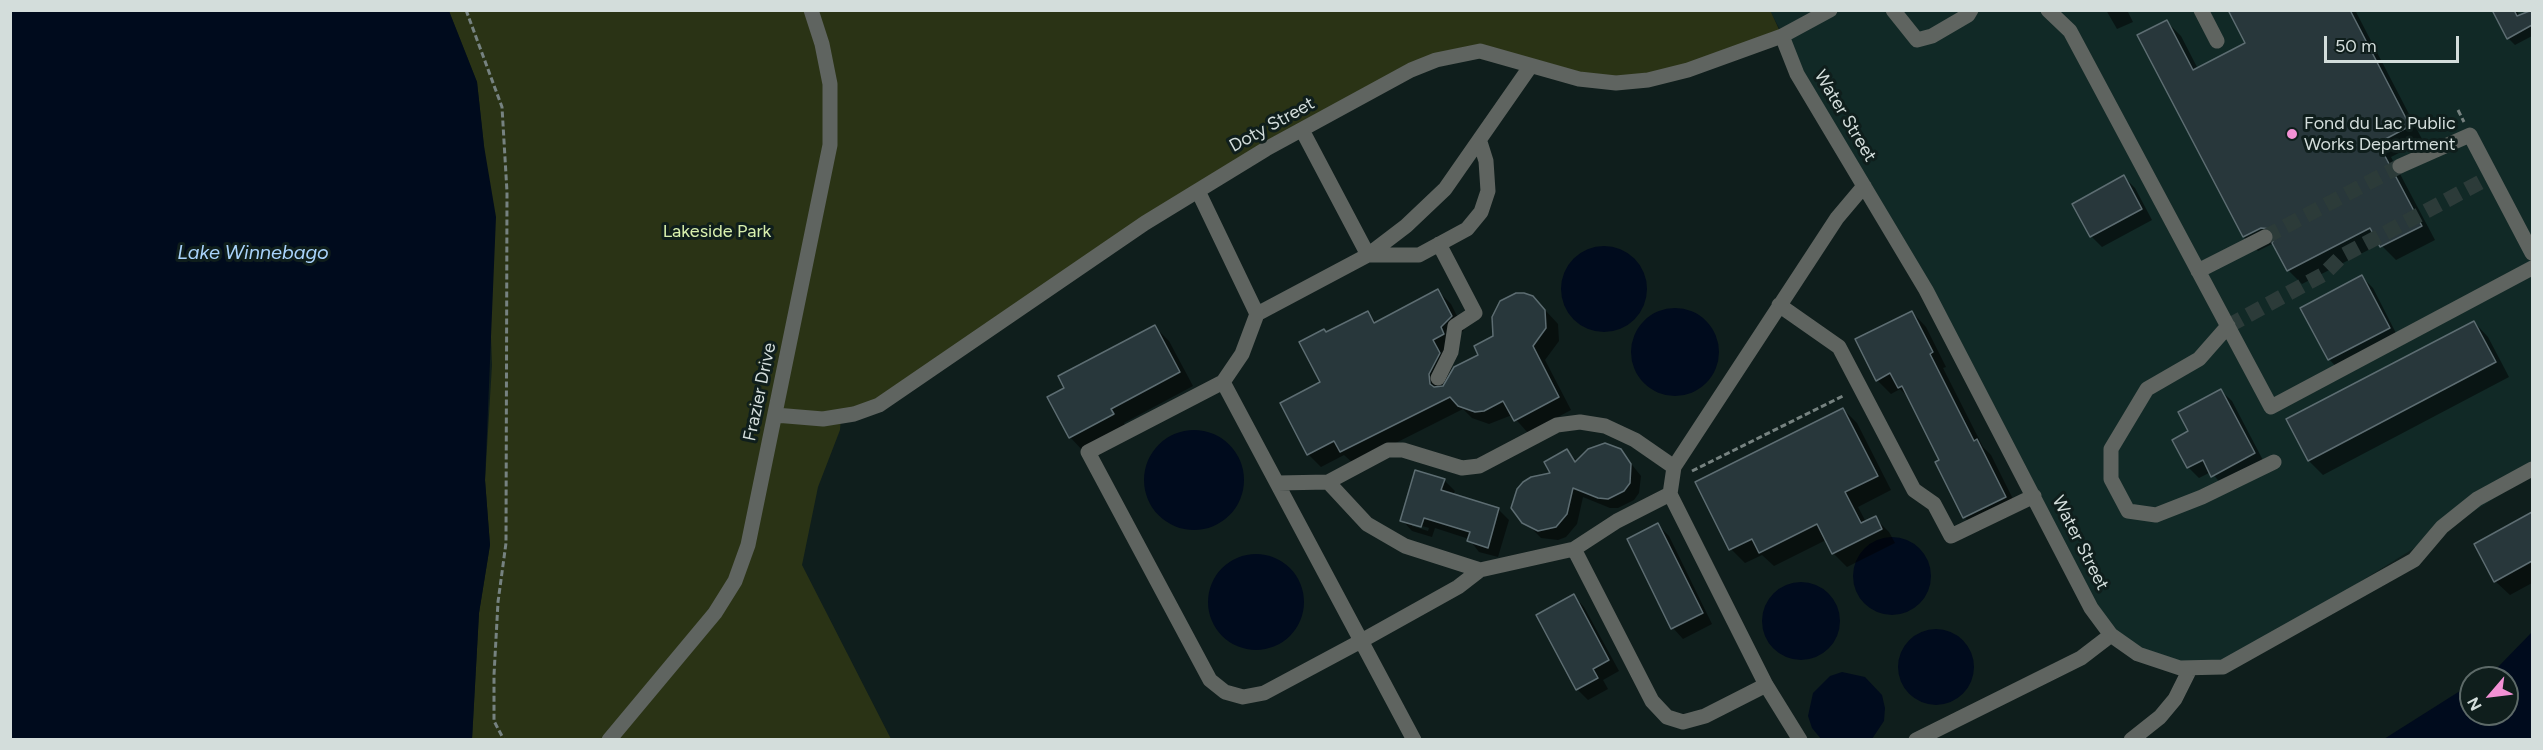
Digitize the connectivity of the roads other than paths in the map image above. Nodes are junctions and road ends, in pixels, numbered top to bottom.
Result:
1 (811, 10) edge
2 (1830, 10) edge
3 (1893, 10) edge
4 (1971, 10) edge
5 (2048, 10) edge
6 (2201, 10) edge
7 (1782, 36) junction
8 (2217, 40) dead end
9 (1530, 67) junction
10 (1302, 130) junction
11 (1480, 142) junction
12 (2400, 166) tunnel mouth
13 (1864, 186) junction
14 (1198, 191) junction
15 (2265, 237) tunnel mouth
16 (1439, 244) junction
17 (2532, 253) edge
18 (1368, 255) junction
19 (2532, 268) edge
20 (2198, 271) junction
21 (1779, 304) junction
22 (1257, 314) junction
23 (2228, 326) junction
24 (1438, 378) dead end
25 (1223, 382) junction
26 (775, 415) junction
27 (2274, 462) dead end
28 (2532, 469) edge
29 (1672, 481) junction
30 (1328, 482) junction
31 (1278, 483) junction
32 (2034, 496) junction
33 (1574, 549) junction
34 (1480, 570) junction
35 (2111, 634) junction
36 (1363, 640) junction
37 (2190, 669) junction
38 (1766, 685) junction
39 (609, 740) edge
40 (1414, 740) edge
41 (1800, 740) edge
42 (1916, 740) edge
43 (2131, 740) edge

1 - 26 street, Frazier Drive
2 - 7 street, Doty Street
3 - 4 street
5 - 20 street
6 - 8 street
7 - 9 street, Doty Street
7 - 13 street, Water Street
9 - 10 street, Doty Street
9 - 11 street
10 - 14 street, Doty Street
10 - 18 street
11 - 16 street
11 - 18 street
12 - 17 street
13 - 21 street
13 - 32 street, Water Street
14 - 22 street
14 - 26 street, Doty Street
15 - 20 street
16 - 18 street
16 - 24 street
18 - 22 street
19 - 23 street
20 - 23 street
21 - 29 street
21 - 32 street
22 - 25 street
23 - 27 street
25 - 31 street
25 - 36 street
26 - 39 street, Frazier Drive
28 - 37 street, Water Street
29 - 30 street
29 - 33 street
29 - 38 street
30 - 31 street
30 - 34 street
31 - 36 street
32 - 35 street, Water Street
33 - 34 street
33 - 38 street
34 - 36 street
35 - 37 street, Water Street
35 - 42 street
36 - 40 street
37 - 43 street
38 - 41 street

